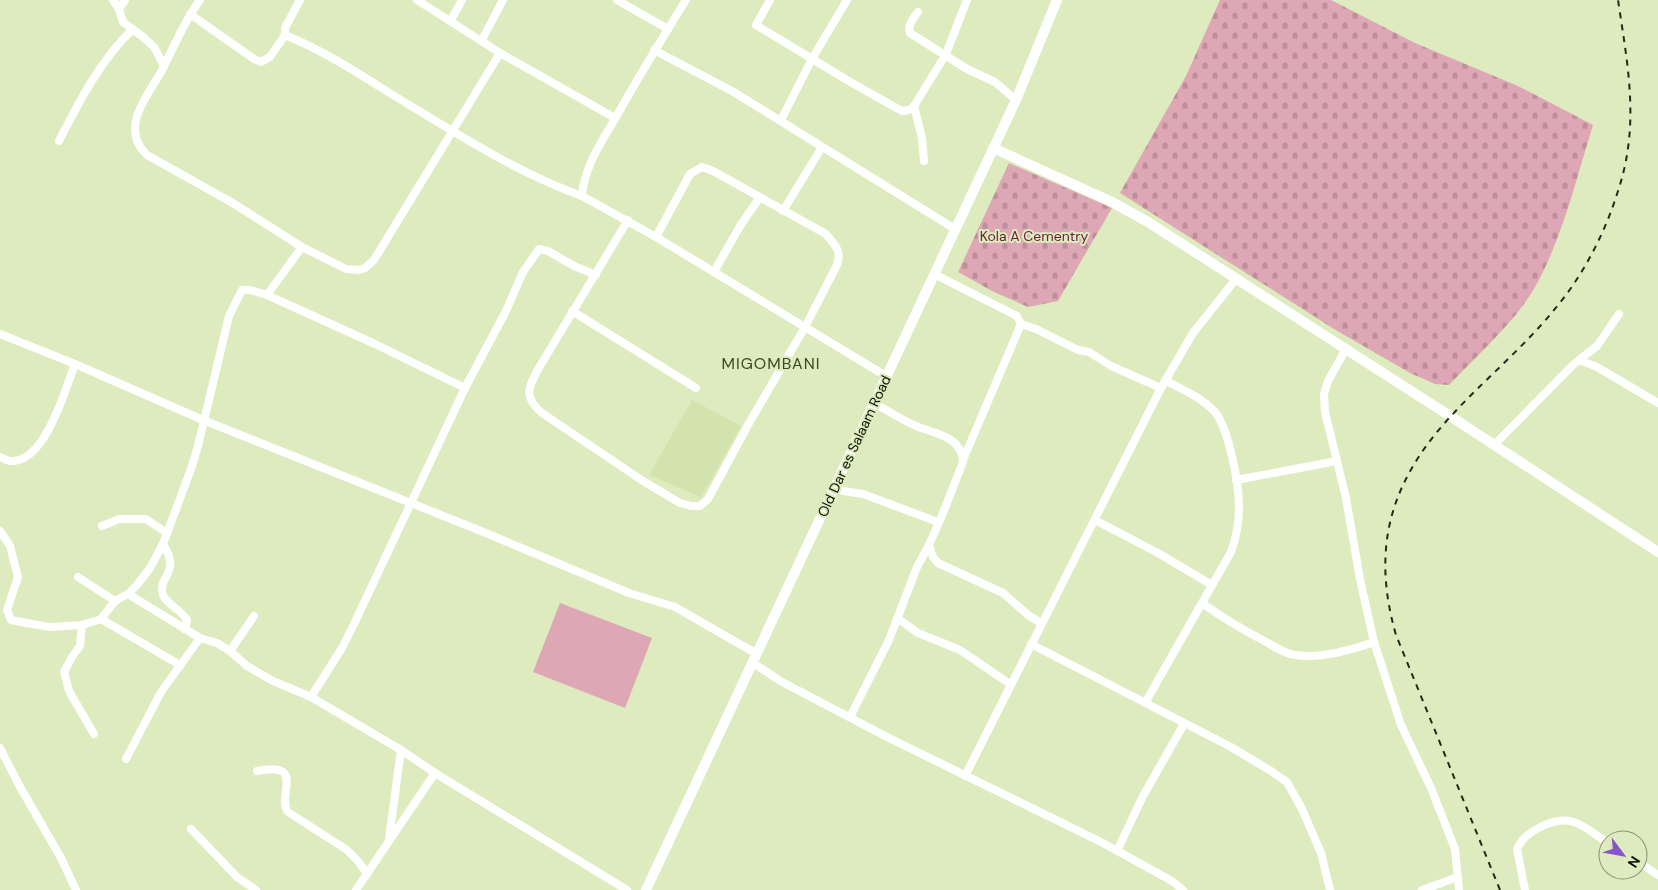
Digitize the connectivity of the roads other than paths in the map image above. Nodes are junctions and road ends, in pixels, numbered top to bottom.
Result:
1 (113, 0) edge
2 (125, 0) edge
3 (200, 0) edge
4 (300, 0) edge
5 (417, 0) edge
6 (462, 0) edge
7 (503, 0) edge
8 (617, 0) edge
9 (686, 0) edge
10 (770, 0) edge
11 (847, 0) edge
12 (967, 0) edge
13 (1057, 0) edge
14 (119, 10) junction
15 (918, 12) dead end
16 (190, 14) junction
17 (451, 20) junction
18 (133, 29) junction
19 (668, 29) junction
20 (285, 35) junction
21 (482, 40) junction
22 (654, 50) junction
23 (171, 51) junction
24 (500, 53) junction
25 (946, 54) junction
26 (160, 56) junction
27 (812, 59) junction
28 (164, 66) junction
29 (1016, 100) junction
30 (914, 106) junction
31 (615, 118) junction
32 (781, 120) junction
33 (452, 131) junction
34 (58, 141) dead end
35 (822, 147) junction
36 (993, 148) junction
37 (924, 161) dead end
38 (582, 196) junction
39 (760, 197) junction
40 (783, 211) junction
41 (628, 220) junction
42 (955, 229) junction
43 (656, 236) junction
44 (302, 247) junction
45 (714, 272) junction
46 (934, 274) junction
47 (596, 275) junction
48 (1236, 279) junction
49 (267, 295) junction
50 (572, 311) junction
51 (1619, 314) dead end
52 (1021, 324) junction
53 (805, 327) junction
54 (0, 334) edge
55 (1597, 346) junction
56 (1346, 349) junction
57 (1579, 360) junction
58 (75, 364) junction
59 (1597, 367) junction
60 (886, 376) junction
61 (1163, 384) junction
62 (465, 388) junction
63 (696, 388) dead end
64 (874, 403) junction
65 (1658, 403) edge
66 (203, 420) junction
67 (1494, 445) junction
68 (0, 457) edge
69 (1337, 461) junction
70 (963, 462) junction
71 (1236, 480) junction
72 (834, 487) junction
73 (410, 504) junction
74 (1095, 520) junction
75 (938, 522) junction
76 (102, 526) dead end
77 (0, 531) edge
78 (167, 533) junction
79 (163, 544) junction
80 (929, 545) junction
81 (1657, 549) edge
82 (1198, 576) junction
83 (78, 577) dead end
84 (1212, 584) junction
85 (128, 594) junction
86 (115, 601) junction
87 (1203, 601) junction
88 (4, 611) edge
89 (254, 616) dead end
90 (897, 618) junction
91 (100, 619) junction
92 (1041, 622) junction
93 (82, 625) junction
94 (185, 628) junction
95 (200, 638) junction
96 (1374, 642) junction
97 (1031, 644) junction
98 (230, 651) junction
99 (755, 659) junction
100 (180, 665) junction
101 (1010, 684) junction
102 (311, 697) junction
103 (1145, 703) junction
104 (850, 717) junction
105 (1184, 724) junction
106 (94, 734) dead end
107 (0, 748) edge
108 (401, 750) junction
109 (126, 759) dead end
110 (257, 771) dead end
111 (435, 773) junction
112 (965, 776) junction
113 (191, 828) dead end
114 (1598, 836) edge
115 (389, 841) junction
116 (1117, 851) junction
117 (367, 874) junction
118 (1458, 877) junction
119 (76, 890) edge
120 (256, 890) edge
121 (356, 890) edge
122 (627, 890) edge
123 (646, 890) edge
124 (1183, 890) edge
125 (1330, 890) edge
126 (1422, 890) edge
127 (1459, 890) edge
128 (1525, 890) edge

1 - 14 street
2 - 14 street
3 - 16 street
4 - 20 street
5 - 17 street
6 - 17 street
7 - 21 street
8 - 19 street
9 - 19 street
10 - 27 street
11 - 27 street
12 - 25 street
13 - 29 main road, Old Dar es Salaam Road
14 - 18 street
15 - 25 street
16 - 20 street
16 - 23 street
17 - 21 street
18 - 26 street
18 - 34 street
19 - 22 street
20 - 33 street
21 - 24 street
22 - 31 street
22 - 32 street
23 - 26 street
23 - 28 street
24 - 31 street
24 - 33 street
25 - 29 street
25 - 30 street
26 - 28 street
27 - 30 street
27 - 32 street
28 - 44 street
29 - 36 main road, Old Dar es Salaam Road
30 - 37 street
31 - 38 street
32 - 35 street
33 - 38 street
33 - 44 street
35 - 40 street
35 - 42 street
36 - 42 main road, Old Dar es Salaam Road
36 - 48 main road
38 - 41 street
39 - 40 street
39 - 43 street
39 - 45 street
40 - 53 street
41 - 43 street
41 - 47 street
42 - 46 main road, Old Dar es Salaam Road
43 - 45 street
44 - 49 street
45 - 53 street
46 - 52 street
46 - 60 main road, Old Dar es Salaam Road
47 - 50 street
47 - 62 street
48 - 56 main road
48 - 61 street
49 - 62 street
49 - 66 street
50 - 53 street
50 - 63 street
51 - 55 street
52 - 61 street
52 - 70 street
53 - 60 street
54 - 58 street
55 - 57 street
55 - 59 street
56 - 67 main road
56 - 69 street
57 - 59 street
57 - 67 street
58 - 66 street
58 - 68 street
59 - 65 street
60 - 64 main road, Old Dar es Salaam Road
61 - 71 street
61 - 74 street
62 - 73 street
64 - 70 street
64 - 72 main road, Old Dar es Salaam Road
66 - 73 street
66 - 78 street
67 - 81 main road
69 - 71 street
69 - 96 street
70 - 75 street
71 - 84 street
72 - 75 street
72 - 99 main road, Old Dar es Salaam Road
73 - 99 street
73 - 102 street
74 - 82 street
74 - 92 street
75 - 80 street
76 - 78 street
77 - 88 street
78 - 79 street
79 - 85 street
79 - 94 street
80 - 90 street
80 - 92 street
82 - 84 street
82 - 87 street
83 - 86 street
84 - 87 street
85 - 86 street
85 - 94 street
86 - 91 street
87 - 96 street
87 - 103 street
88 - 93 street
89 - 98 street
90 - 101 street
90 - 104 street
91 - 93 street
91 - 100 street
92 - 97 street
93 - 106 street
94 - 95 street
95 - 98 street
95 - 100 street
96 - 118 street
97 - 101 street
97 - 103 street
98 - 102 street
99 - 104 street
99 - 123 main road, Old Dar es Salaam Road
100 - 109 street
101 - 112 street
102 - 108 street
103 - 105 street
104 - 112 street
105 - 116 street
105 - 125 street
107 - 119 street
108 - 111 street
108 - 115 street
110 - 117 street
111 - 115 street
111 - 122 street
112 - 116 street
113 - 120 street
114 - 128 street
115 - 117 street
116 - 124 street
117 - 121 street
118 - 126 street
118 - 127 street

